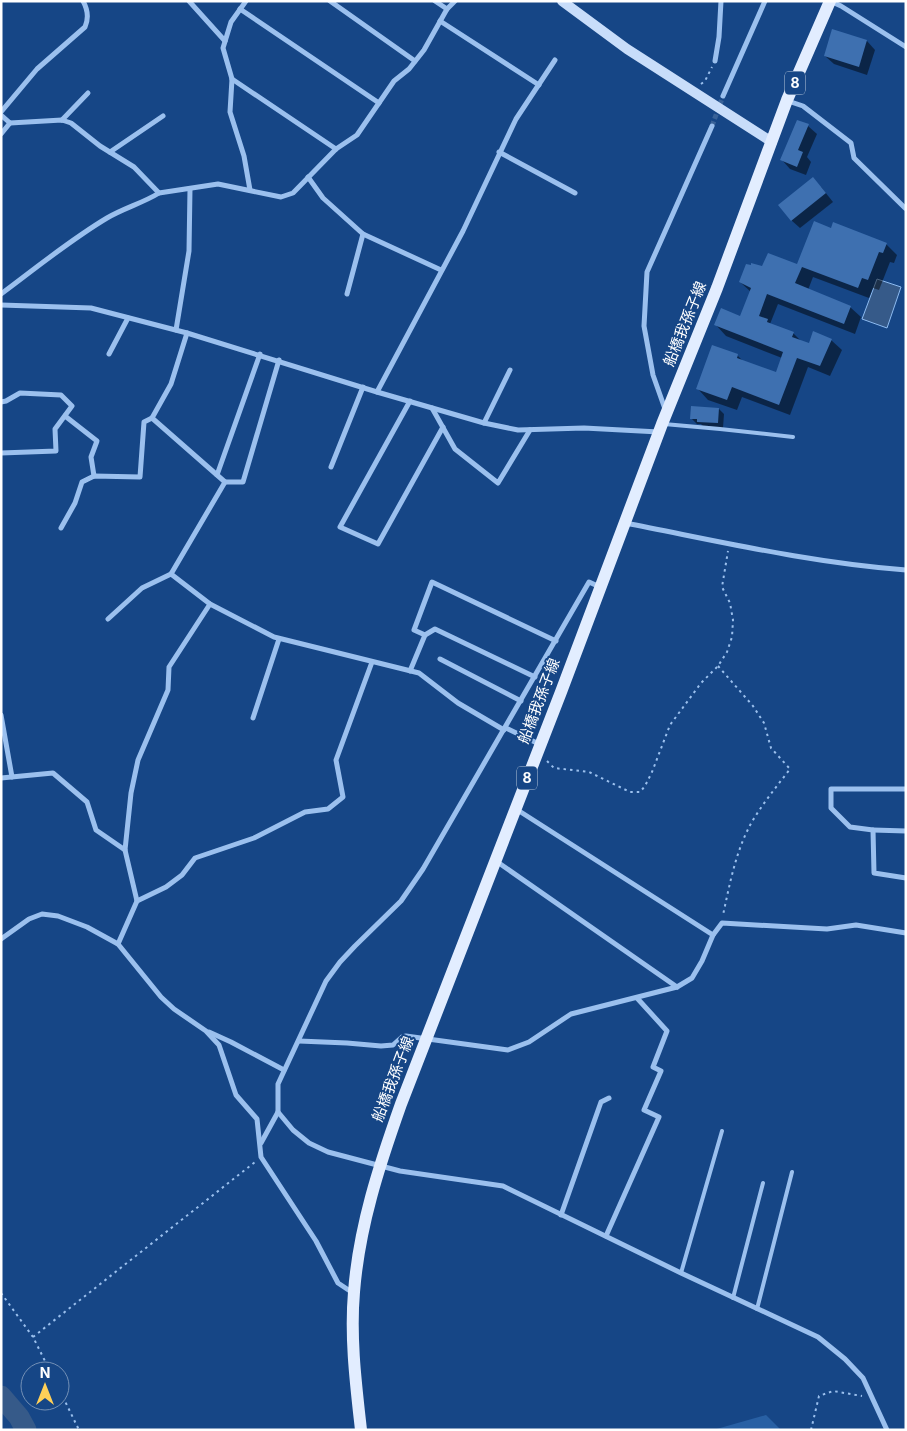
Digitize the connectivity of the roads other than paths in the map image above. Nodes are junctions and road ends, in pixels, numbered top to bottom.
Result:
1 (84, 1) edge
2 (189, 1) edge
3 (246, 1) edge
4 (330, 1) edge
5 (436, 1) edge
6 (455, 1) edge
7 (562, 1) edge
8 (721, 1) edge
9 (765, 1) edge
10 (830, 1) edge
11 (240, 9) junction
12 (447, 9) junction
13 (440, 21) junction
14 (225, 41) junction
15 (906, 47) edge
16 (555, 60) dead end
17 (415, 61) junction
18 (715, 61) road end
19 (232, 79) junction
20 (539, 85) junction
21 (88, 94) dead end
22 (723, 96) tunnel mouth
23 (787, 100) junction
24 (379, 103) junction
25 (1, 114) edge
26 (163, 116) dead end
27 (62, 120) junction
28 (10, 123) junction
29 (712, 126) tunnel mouth
30 (1, 134) edge
31 (772, 142) junction
32 (336, 149) junction
33 (110, 152) junction
34 (499, 152) junction
35 (308, 177) junction
36 (190, 189) junction
37 (250, 190) junction
38 (575, 192) dead end
39 (159, 193) junction
40 (905, 208) edge
41 (363, 234) junction
42 (441, 270) junction
43 (1, 294) edge
44 (347, 294) dead end
45 (1, 304) edge
46 (128, 318) junction
47 (176, 330) junction
48 (187, 333) junction
49 (109, 354) dead end
50 (260, 354) junction
51 (279, 360) junction
52 (510, 370) dead end
53 (363, 387) junction
54 (377, 392) junction
55 (1, 402) edge
56 (410, 402) junction
57 (432, 408) junction
58 (64, 416) junction
59 (152, 418) junction
60 (484, 423) junction
61 (663, 424) junction
62 (443, 427) junction
63 (530, 430) junction
64 (793, 438) dead end
65 (1, 453) edge
66 (331, 467) dead end
67 (217, 475) junction
68 (94, 476) junction
69 (225, 482) junction
70 (625, 523) junction
71 (61, 528) dead end
72 (906, 570) edge
73 (171, 574) junction
74 (600, 587) junction
75 (210, 604) junction
76 (108, 618) dead end
77 (426, 635) junction
78 (279, 639) junction
79 (556, 641) junction
80 (440, 659) dead end
81 (372, 662) junction
82 (410, 671) junction
83 (535, 677) junction
84 (521, 701) junction
85 (1, 715) edge
86 (253, 718) dead end
87 (505, 729) junction
88 (538, 748) junction
89 (12, 777) junction
90 (1, 778) edge
91 (906, 789) edge
92 (515, 808) junction
93 (873, 830) junction
94 (906, 831) edge
95 (125, 850) junction
96 (495, 861) junction
97 (906, 878) edge
98 (137, 901) junction
99 (906, 933) edge
100 (713, 935) junction
101 (1, 939) edge
102 (118, 944) junction
103 (677, 987) junction
104 (637, 998) junction
105 (206, 1031) junction
106 (426, 1039) junction
107 (299, 1041) junction
108 (284, 1070) junction
109 (609, 1098) dead end
110 (278, 1112) junction
111 (722, 1131) dead end
112 (261, 1143) junction
113 (379, 1166) junction
114 (792, 1172) dead end
115 (763, 1182) dead end
116 (561, 1215) junction
117 (606, 1236) junction
118 (680, 1273) junction
119 (354, 1294) junction
120 (733, 1298) junction
121 (757, 1309) junction
122 (361, 1430) edge
123 (887, 1430) edge

1 - 25 street
2 - 14 street
3 - 11 street
4 - 17 street
5 - 12 street
6 - 12 street
7 - 31 street
8 - 18 street
9 - 22 street
10 - 15 street
10 - 23 main road, 船橋我孫子線 / 8
11 - 14 street
11 - 24 street
12 - 13 street
13 - 17 street
13 - 20 street
14 - 19 street
16 - 20 street
17 - 24 street
19 - 32 street
19 - 37 street
20 - 34 street
21 - 27 street
23 - 31 main road, 船橋我孫子線 / 8
23 - 40 street
24 - 32 street
25 - 28 street
26 - 33 street
27 - 28 street
27 - 33 street
28 - 30 street
29 - 61 street
31 - 61 main road, 船橋我孫子線 / 8
32 - 35 street
33 - 39 street
34 - 38 street
34 - 42 street
35 - 37 street
35 - 41 street
36 - 37 street
36 - 39 street
36 - 47 street
39 - 43 street
41 - 42 street
41 - 44 street
42 - 54 street
45 - 46 street
46 - 47 street
46 - 49 street
47 - 48 street
48 - 50 street
48 - 59 street
50 - 51 street
50 - 67 street
51 - 53 street
51 - 69 street
52 - 60 street
53 - 54 street
53 - 66 street
54 - 56 street
55 - 58 street
56 - 57 street
56 - 62 street
57 - 60 street
57 - 62 street
58 - 65 street
58 - 68 street
59 - 67 street
59 - 68 street
60 - 63 street
61 - 63 street
61 - 64 lane
61 - 70 main road, 船橋我孫子線 / 8
62 - 63 street
67 - 69 street
68 - 71 street
69 - 73 street
70 - 72 street
70 - 74 main road, 船橋我孫子線 / 8
73 - 75 street
73 - 76 street
74 - 79 street
74 - 88 main road, 船橋我孫子線 / 8
75 - 78 street
75 - 95 street
77 - 79 street
77 - 82 street
77 - 83 street
78 - 81 street
78 - 86 street
79 - 83 street
80 - 84 street
81 - 82 street
81 - 98 street
82 - 87 street
83 - 84 street
84 - 87 street
85 - 89 street
87 - 88 street
87 - 107 street
88 - 92 main road, 船橋我孫子線 / 8
89 - 90 street
89 - 95 street
91 - 93 street
92 - 96 main road, 船橋我孫子線 / 8
92 - 100 street
93 - 94 street
93 - 97 street
95 - 98 street
96 - 103 street
96 - 106 main road, 船橋我孫子線 / 8
98 - 102 street
99 - 100 street
100 - 103 street
101 - 102 street
102 - 105 street
103 - 104 street
104 - 106 street
104 - 117 street
105 - 108 street
105 - 112 street
106 - 107 street
106 - 113 main road, 船橋我孫子線 / 8
107 - 108 street
108 - 110 street
109 - 116 street
110 - 112 street
110 - 113 street
111 - 118 lane
112 - 119 street
113 - 116 street
113 - 119 main road, 船橋我孫子線 / 8
114 - 121 lane
115 - 120 lane
116 - 117 street
117 - 118 street
118 - 120 street
119 - 122 main road, 船橋我孫子線 / 8
120 - 121 street
121 - 123 street

